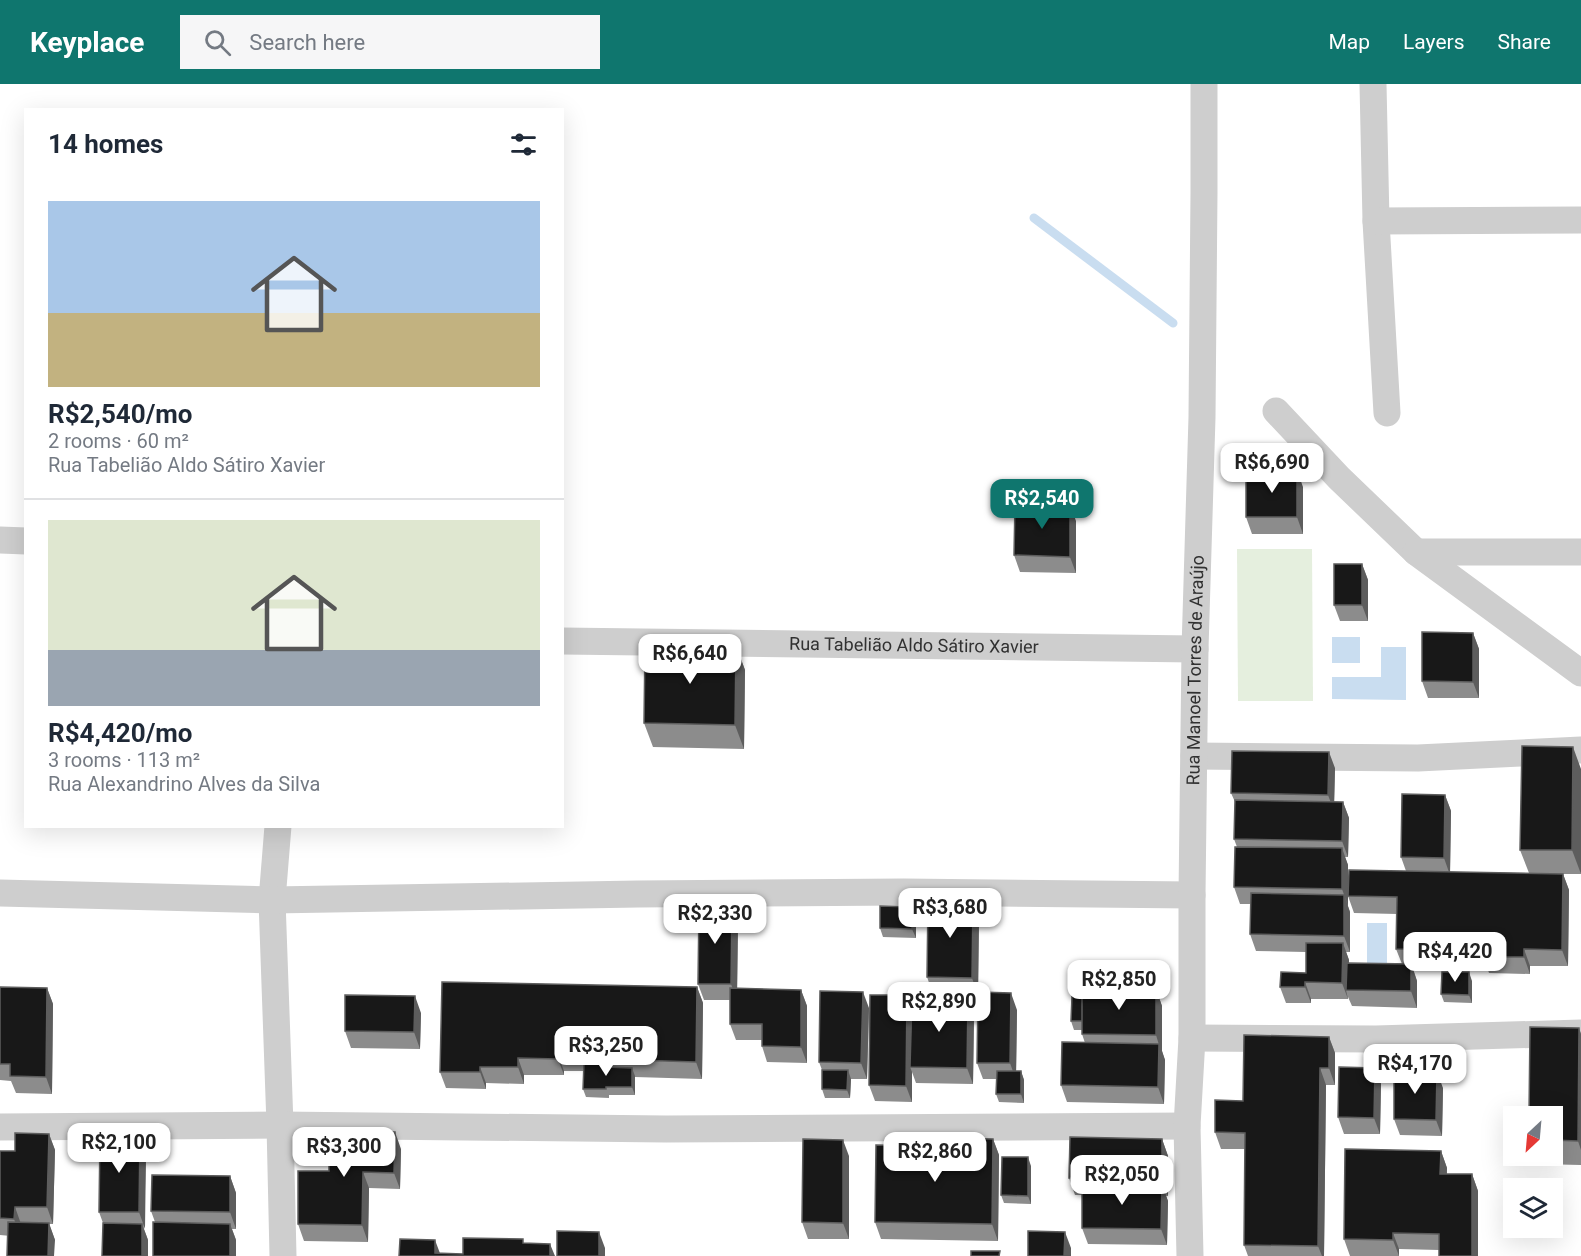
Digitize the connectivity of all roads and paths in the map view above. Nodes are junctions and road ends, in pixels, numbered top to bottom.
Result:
1 (1204, 84) edge
2 (1372, 84) edge
3 (1581, 220) edge
4 (1376, 221) junction
5 (1276, 411) dead end
6 (1387, 413) dead end
7 (0, 540) edge
8 (24, 541) edge
9 (1416, 552) junction
10 (1581, 552) edge
11 (564, 641) edge
12 (1196, 649) junction
13 (1581, 673) edge
14 (1581, 750) edge
15 (1194, 756) junction
16 (278, 828) edge
17 (0, 893) edge
18 (1192, 895) junction
19 (272, 900) junction
20 (1581, 1033) edge
21 (1192, 1038) junction
22 (280, 1125) junction
23 (1187, 1126) junction
24 (0, 1127) edge
25 (283, 1256) edge
26 (1190, 1256) edge

1 - 12 street, Rua Manoel Torres de Araújo
2 - 4 street
3 - 4 street
4 - 6 street
5 - 9 street
7 - 8 street
9 - 10 street
9 - 13 street
11 - 12 street, Rua Tabelião Aldo Sátiro Xavier
12 - 15 street, Rua Manoel Torres de Araújo
14 - 15 street
15 - 18 street, Rua Manoel Torres de Araújo
16 - 19 street
17 - 19 street
18 - 19 street
18 - 21 street, Rua Manoel Torres de Araújo
19 - 22 street
20 - 21 street
21 - 23 street, Rua Manoel Torres de Araújo
22 - 23 street
22 - 24 street
22 - 25 street
23 - 26 street, Rua Manoel Torres de Araújo

